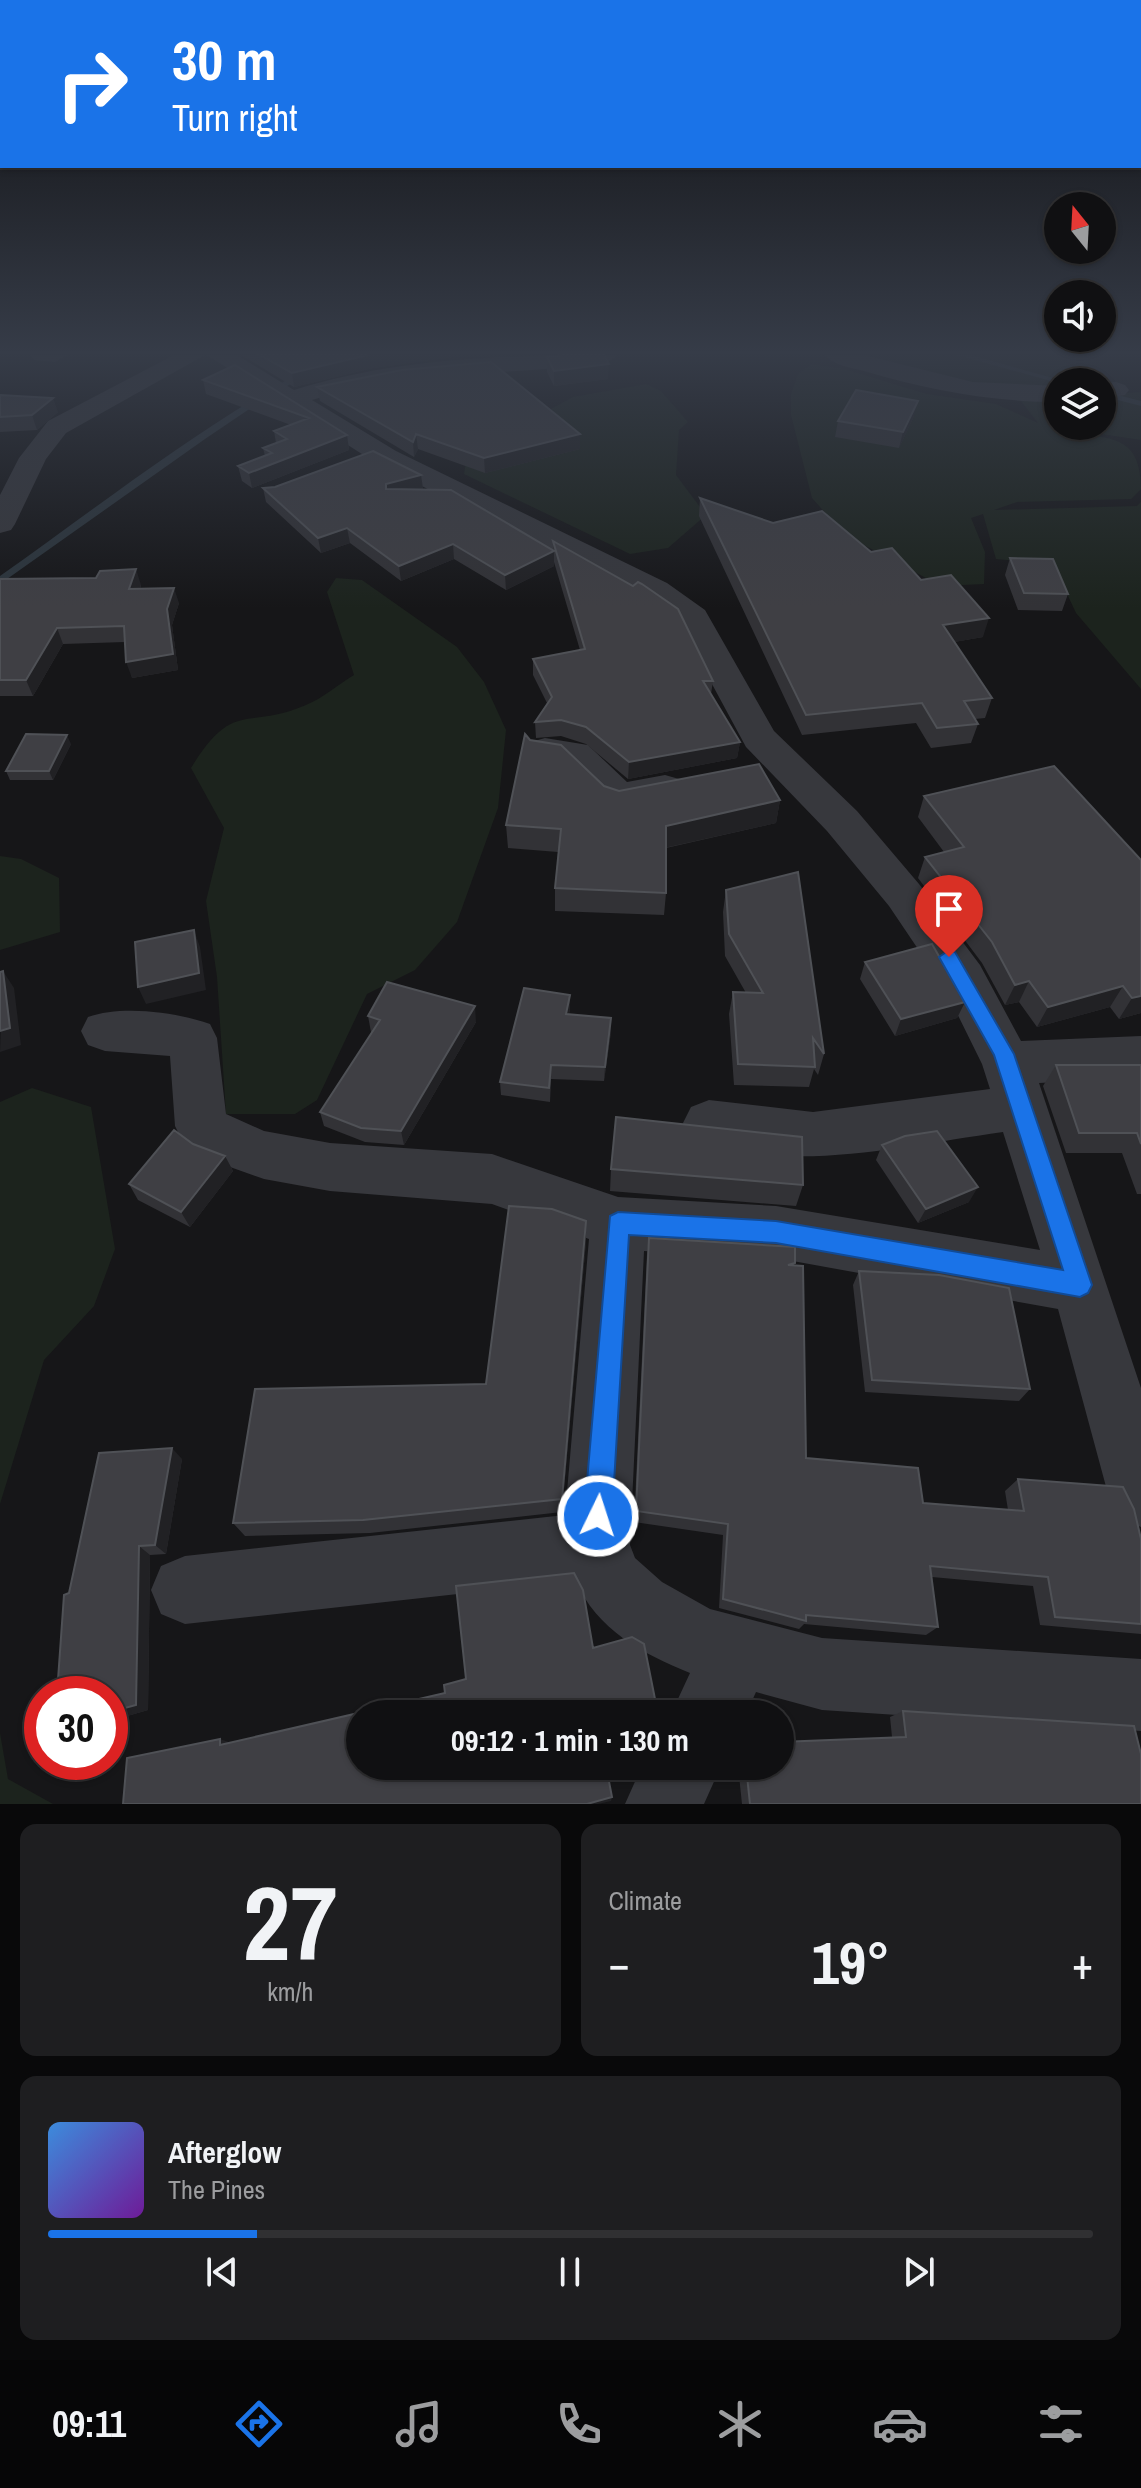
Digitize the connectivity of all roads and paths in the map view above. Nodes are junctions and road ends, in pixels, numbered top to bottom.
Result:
1 (48, 439) edge
2 (340, 439) edge
3 (0, 524) edge
4 (545, 751) edge
5 (786, 765) junction
6 (740, 773) edge
7 (695, 782) edge
8 (105, 1031) dead end
9 (1141, 1057) edge
10 (1014, 1085) junction
11 (709, 1123) edge
12 (618, 1223) junction
13 (1080, 1285) junction
14 (1141, 1494) edge
15 (596, 1545) junction
16 (185, 1590) dead end
17 (738, 1652) junction
18 (1141, 1695) edge
19 (715, 1700) edge
20 (676, 1780) edge
21 (663, 1804) edge

1 - 3 street
2 - 5 street
4 - 7 street
5 - 6 street
5 - 10 street
8 - 12 street
9 - 10 street
10 - 11 street
10 - 13 street
12 - 13 street
12 - 15 street
13 - 14 street
15 - 16 street
15 - 17 street
17 - 18 street
17 - 19 street
20 - 21 street

